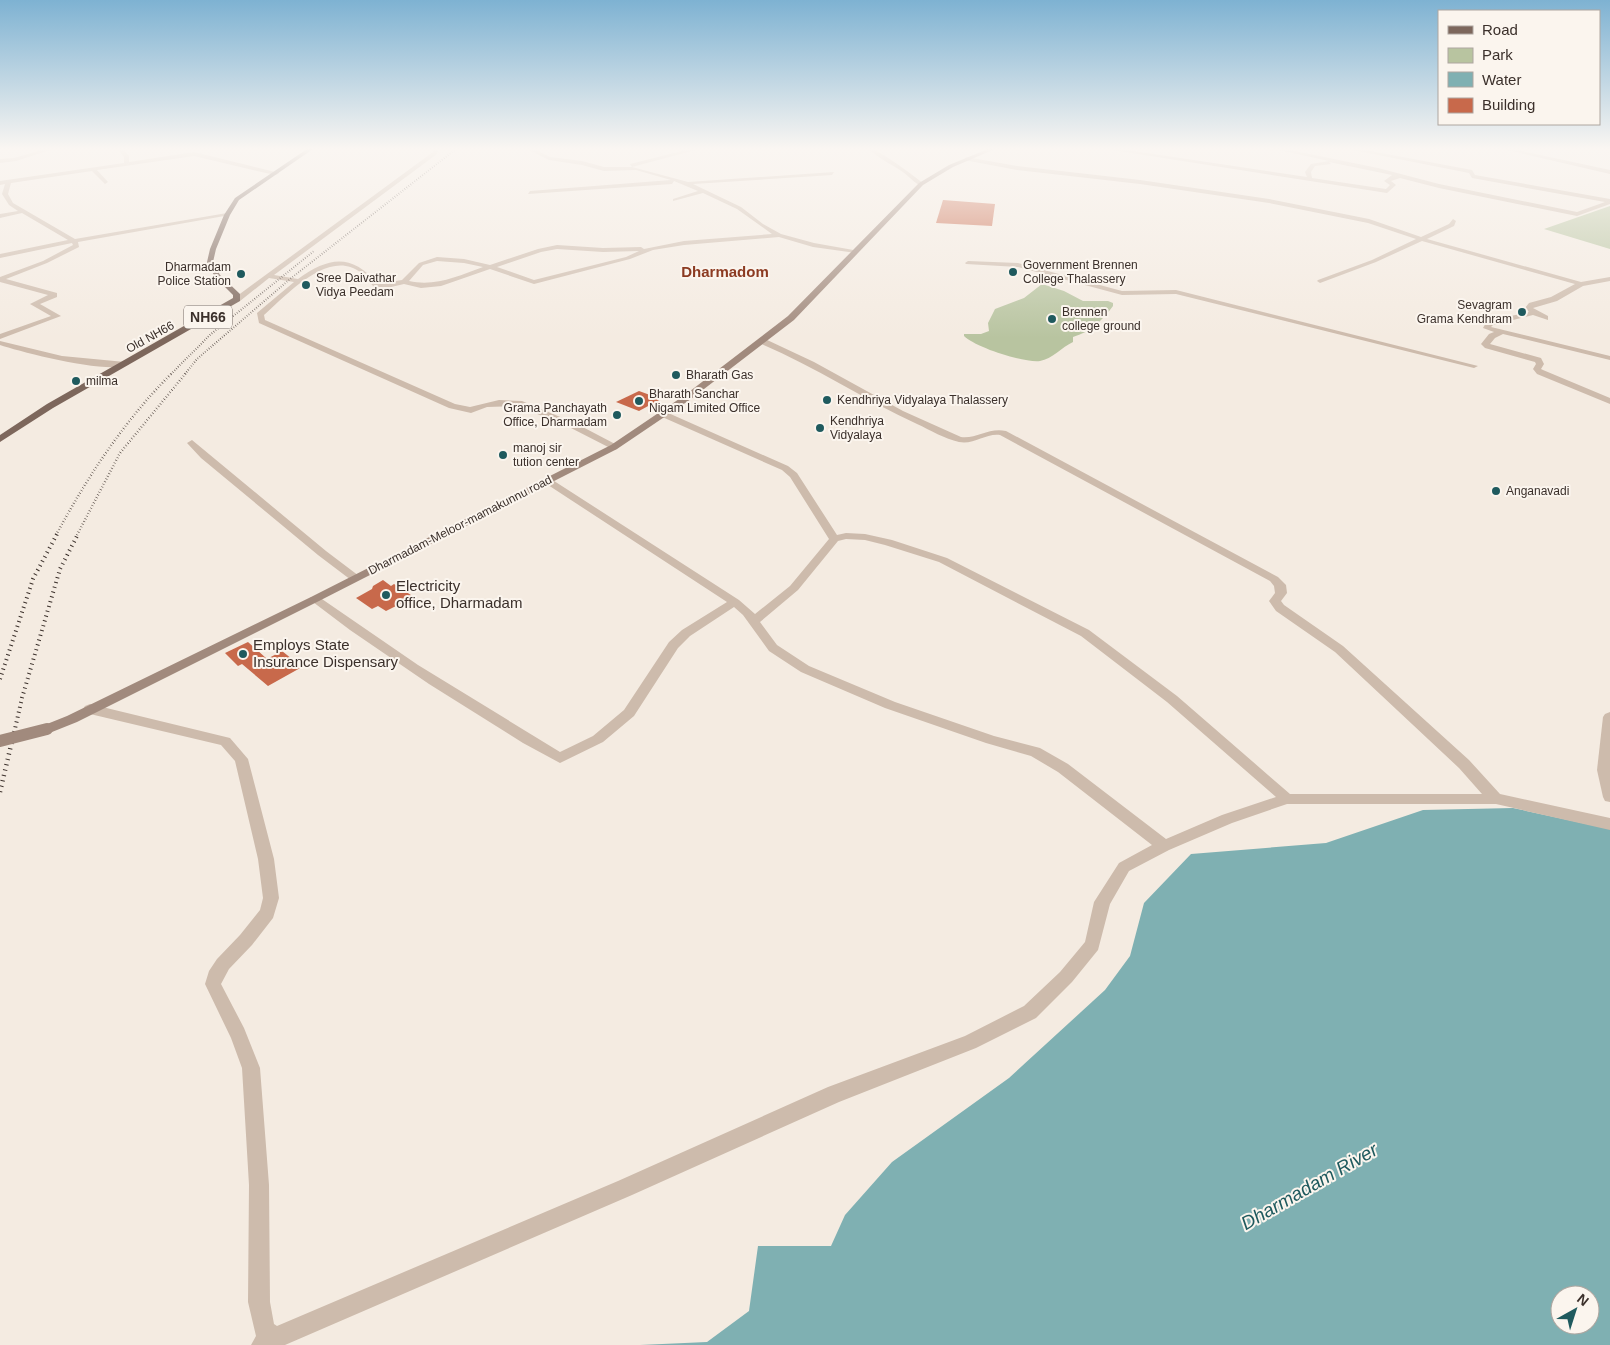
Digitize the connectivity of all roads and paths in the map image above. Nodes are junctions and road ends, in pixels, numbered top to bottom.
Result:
1 (20, 212) edge
2 (25, 212) edge
3 (229, 212) edge
4 (355, 212) edge
5 (744, 212) edge
6 (894, 212) edge
7 (1323, 212) edge
8 (1566, 212) edge
9 (1583, 212) edge
10 (227, 215) junction
11 (0, 216) edge
12 (1453, 221) dead end
13 (779, 235) junction
14 (1421, 239) junction
15 (74, 241) junction
16 (652, 248) junction
17 (856, 251) junction
18 (0, 256) edge
19 (968, 263) dead end
20 (490, 267) junction
21 (268, 276) junction
22 (1610, 278) edge
23 (0, 280) edge
24 (1596, 280) junction
25 (300, 281) junction
26 (1320, 281) dead end
27 (404, 282) junction
28 (1581, 284) junction
29 (1610, 286) edge
30 (237, 299) junction
31 (1534, 313) junction
32 (1545, 318) dead end
33 (1501, 332) junction
34 (762, 341) junction
35 (1, 342) edge
36 (1610, 358) edge
37 (125, 364) junction
38 (1474, 366) dead end
39 (1610, 401) edge
40 (663, 414) junction
41 (0, 439) edge
42 (192, 443) dead end
43 (614, 447) junction
44 (548, 481) junction
45 (834, 539) junction
46 (355, 578) junction
47 (316, 599) junction
48 (735, 602) junction
49 (753, 622) junction
50 (90, 709) junction
51 (1610, 717) edge
52 (0, 740) edge
53 (1610, 797) edge
54 (1287, 799) junction
55 (1496, 799) junction
56 (1610, 824) edge
57 (1164, 846) junction
58 (268, 1341) edge

1 - 11 street
2 - 15 street
3 - 10 main road, NH66
4 - 21 street
5 - 13 street
6 - 17 main road, Dharmadam-Meloor-mamakunnu road
7 - 14 street
8 - 9 street
10 - 15 street
10 - 30 main road, NH66
12 - 14 street
13 - 16 street
13 - 17 street
14 - 26 street
14 - 28 street
15 - 18 street
15 - 23 street
16 - 20 street
16 - 20 street
17 - 34 main road, Dharmadam-Meloor-mamakunnu road
19 - 38 street
20 - 27 street
20 - 27 street
21 - 25 street
21 - 30 street
22 - 24 street
23 - 35 street
24 - 28 street
24 - 29 street
25 - 27 street
25 - 43 street
28 - 31 street
30 - 37 main road, Old NH66 / NH66
31 - 32 street
31 - 33 street
33 - 36 street
33 - 39 street
34 - 40 main road, Dharmadam-Meloor-mamakunnu road
34 - 55 street
35 - 37 street
37 - 41 main road, Old NH66 / NH66
40 - 43 main road, Dharmadam-Meloor-mamakunnu road
40 - 45 street
42 - 46 street
43 - 44 main road, Dharmadam-Meloor-mamakunnu road
44 - 46 main road, Dharmadam-Meloor-mamakunnu road
44 - 48 street
45 - 49 street
45 - 54 street
46 - 47 main road, Dharmadam-Meloor-mamakunnu road
47 - 48 street
47 - 50 main road, Dharmadam-Meloor-mamakunnu road
48 - 49 street
49 - 57 street
50 - 52 main road, Dharmadam-Meloor-mamakunnu road, bridge
50 - 58 street
51 - 53 street
54 - 55 street
54 - 57 street
55 - 56 street
57 - 58 street

